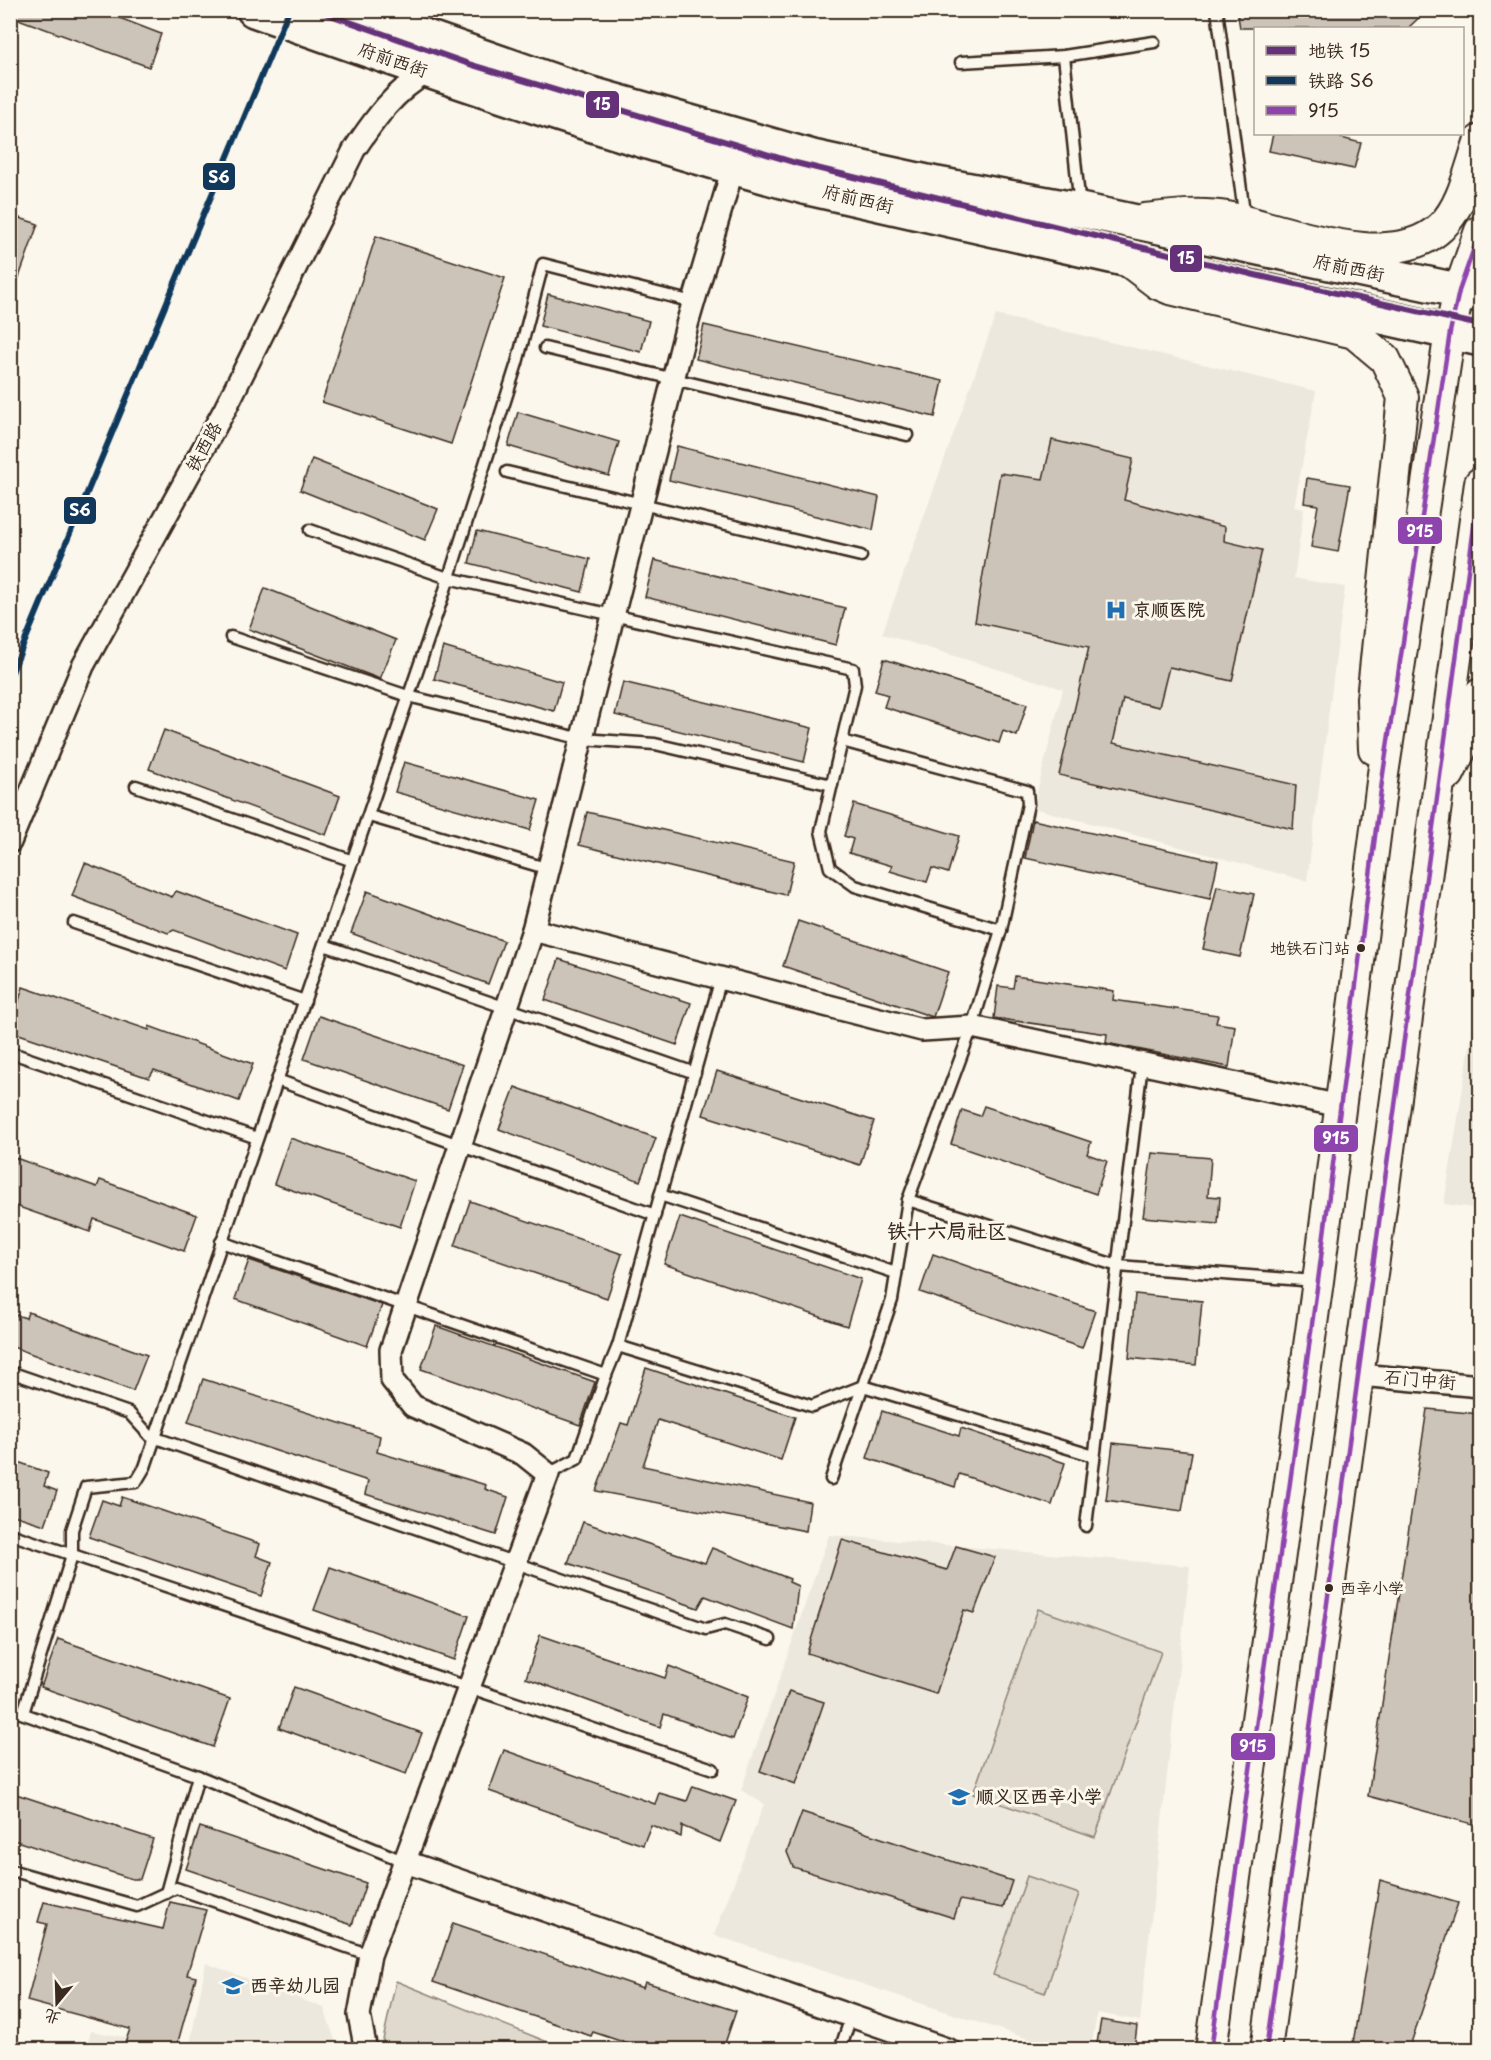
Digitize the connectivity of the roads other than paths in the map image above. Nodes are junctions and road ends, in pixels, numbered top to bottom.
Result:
1 (254, 10) edge
2 (349, 10) edge
3 (1217, 10) edge
4 (1154, 42) dead end
5 (1064, 56) junction
6 (962, 62) dead end
7 (428, 72) junction
8 (1480, 140) edge
9 (733, 168) junction
10 (1080, 210) junction
11 (1480, 231) edge
12 (1247, 235) junction
13 (1124, 258) junction
14 (1470, 293) edge
15 (693, 302) junction
16 (1469, 336) edge
17 (545, 348) dead end
18 (673, 379) junction
19 (908, 435) dead end
20 (507, 472) dead end
21 (1480, 483) edge
22 (641, 504) junction
23 (310, 530) dead end
24 (861, 556) dead end
25 (448, 578) junction
26 (612, 617) junction
27 (231, 637) dead end
28 (1480, 694) edge
29 (408, 696) junction
30 (582, 739) junction
31 (842, 741) junction
32 (1383, 774) junction
33 (832, 785) junction
34 (136, 786) dead end
35 (1439, 792) junction
36 (369, 816) junction
37 (10, 842) edge
38 (353, 861) junction
39 (549, 869) junction
40 (74, 922) dead end
41 (533, 930) junction
42 (1001, 930) junction
43 (324, 945) junction
44 (721, 978) junction
45 (305, 1001) junction
46 (507, 1008) junction
47 (972, 1027) junction
48 (18, 1055) dead end
49 (1142, 1064) junction
50 (695, 1073) junction
51 (277, 1080) junction
52 (1340, 1106) junction
53 (257, 1138) junction
54 (460, 1145) junction
55 (660, 1195) junction
56 (908, 1200) junction
57 (655, 1215) junction
58 (221, 1242) junction
59 (1118, 1266) junction
60 (896, 1273) junction
61 (1318, 1281) junction
62 (406, 1306) junction
63 (618, 1346) junction
64 (10, 1372) edge
65 (606, 1375) junction
66 (1360, 1375) junction
67 (863, 1386) junction
68 (1480, 1386) edge
69 (155, 1438) junction
70 (1094, 1456) junction
71 (548, 1474) junction
72 (831, 1479) dead end
73 (1086, 1526) dead end
74 (10, 1534) edge
75 (72, 1555) junction
76 (515, 1563) junction
77 (770, 1639) dead end
78 (468, 1688) junction
79 (10, 1709) edge
80 (23, 1713) junction
81 (713, 1769) dead end
82 (198, 1776) junction
83 (403, 1861) junction
84 (10, 1870) edge
85 (166, 1893) junction
86 (370, 1955) junction
87 (851, 2017) junction
88 (366, 2049) edge
89 (840, 2049) edge
90 (949, 2049) edge
91 (1212, 2049) edge
92 (1266, 2049) edge

1 - 7 main road, 府前西街
2 - 10 main road, 府前西街
3 - 12 lane
4 - 5 lane
5 - 6 lane
5 - 10 lane
7 - 9 main road, 府前西街
7 - 37 street, 铁西路
8 - 12 main road
9 - 13 main road, 府前西街
9 - 15 street
10 - 12 main road, 府前西街
11 - 14 main road
12 - 14 main road, 府前西街
13 - 16 main road, 府前西街
13 - 32 main road
14 - 16 main road
15 - 18 street
15 - 25 lane
16 - 32 main road
17 - 18 lane
18 - 19 lane
18 - 22 street
20 - 22 lane
21 - 35 main road
22 - 24 lane
22 - 26 street
23 - 25 lane
25 - 26 lane
25 - 29 lane
26 - 30 street
26 - 31 lane
27 - 29 lane
28 - 35 main road
29 - 30 lane
29 - 36 lane
30 - 33 lane
30 - 39 street
31 - 33 lane
31 - 42 lane
32 - 52 main road
33 - 42 lane
34 - 38 lane
35 - 66 main road
36 - 38 lane
36 - 39 lane
38 - 43 lane
39 - 41 street
40 - 45 lane
41 - 44 street
41 - 46 street
42 - 47 lane
43 - 45 lane
43 - 46 lane
44 - 47 street
44 - 50 lane
45 - 51 lane
46 - 50 lane
46 - 54 street
47 - 49 street
47 - 56 lane
48 - 53 lane
49 - 52 street
49 - 59 lane
50 - 55 lane
51 - 53 lane
51 - 54 lane
52 - 61 main road
53 - 58 lane
54 - 57 lane
54 - 62 street
55 - 57 lane
55 - 60 lane
56 - 59 lane
56 - 60 lane
57 - 63 lane
58 - 62 lane
58 - 69 lane
59 - 61 lane
59 - 70 lane
60 - 67 lane
61 - 91 main road
62 - 65 lane
62 - 71 street
63 - 65 lane
63 - 67 lane
64 - 69 lane
65 - 71 lane
66 - 68 street, 石门中街
66 - 92 main road
67 - 70 lane
67 - 72 lane
69 - 75 lane
69 - 76 lane
70 - 73 lane
71 - 76 street
74 - 75 lane
75 - 78 lane
75 - 80 lane
76 - 77 lane
76 - 78 street
78 - 81 lane
78 - 83 street
79 - 80 lane
80 - 82 lane
82 - 83 lane
82 - 85 lane
83 - 86 street
83 - 87 street
84 - 85 lane
85 - 86 lane
86 - 88 street
87 - 89 lane
87 - 90 street

